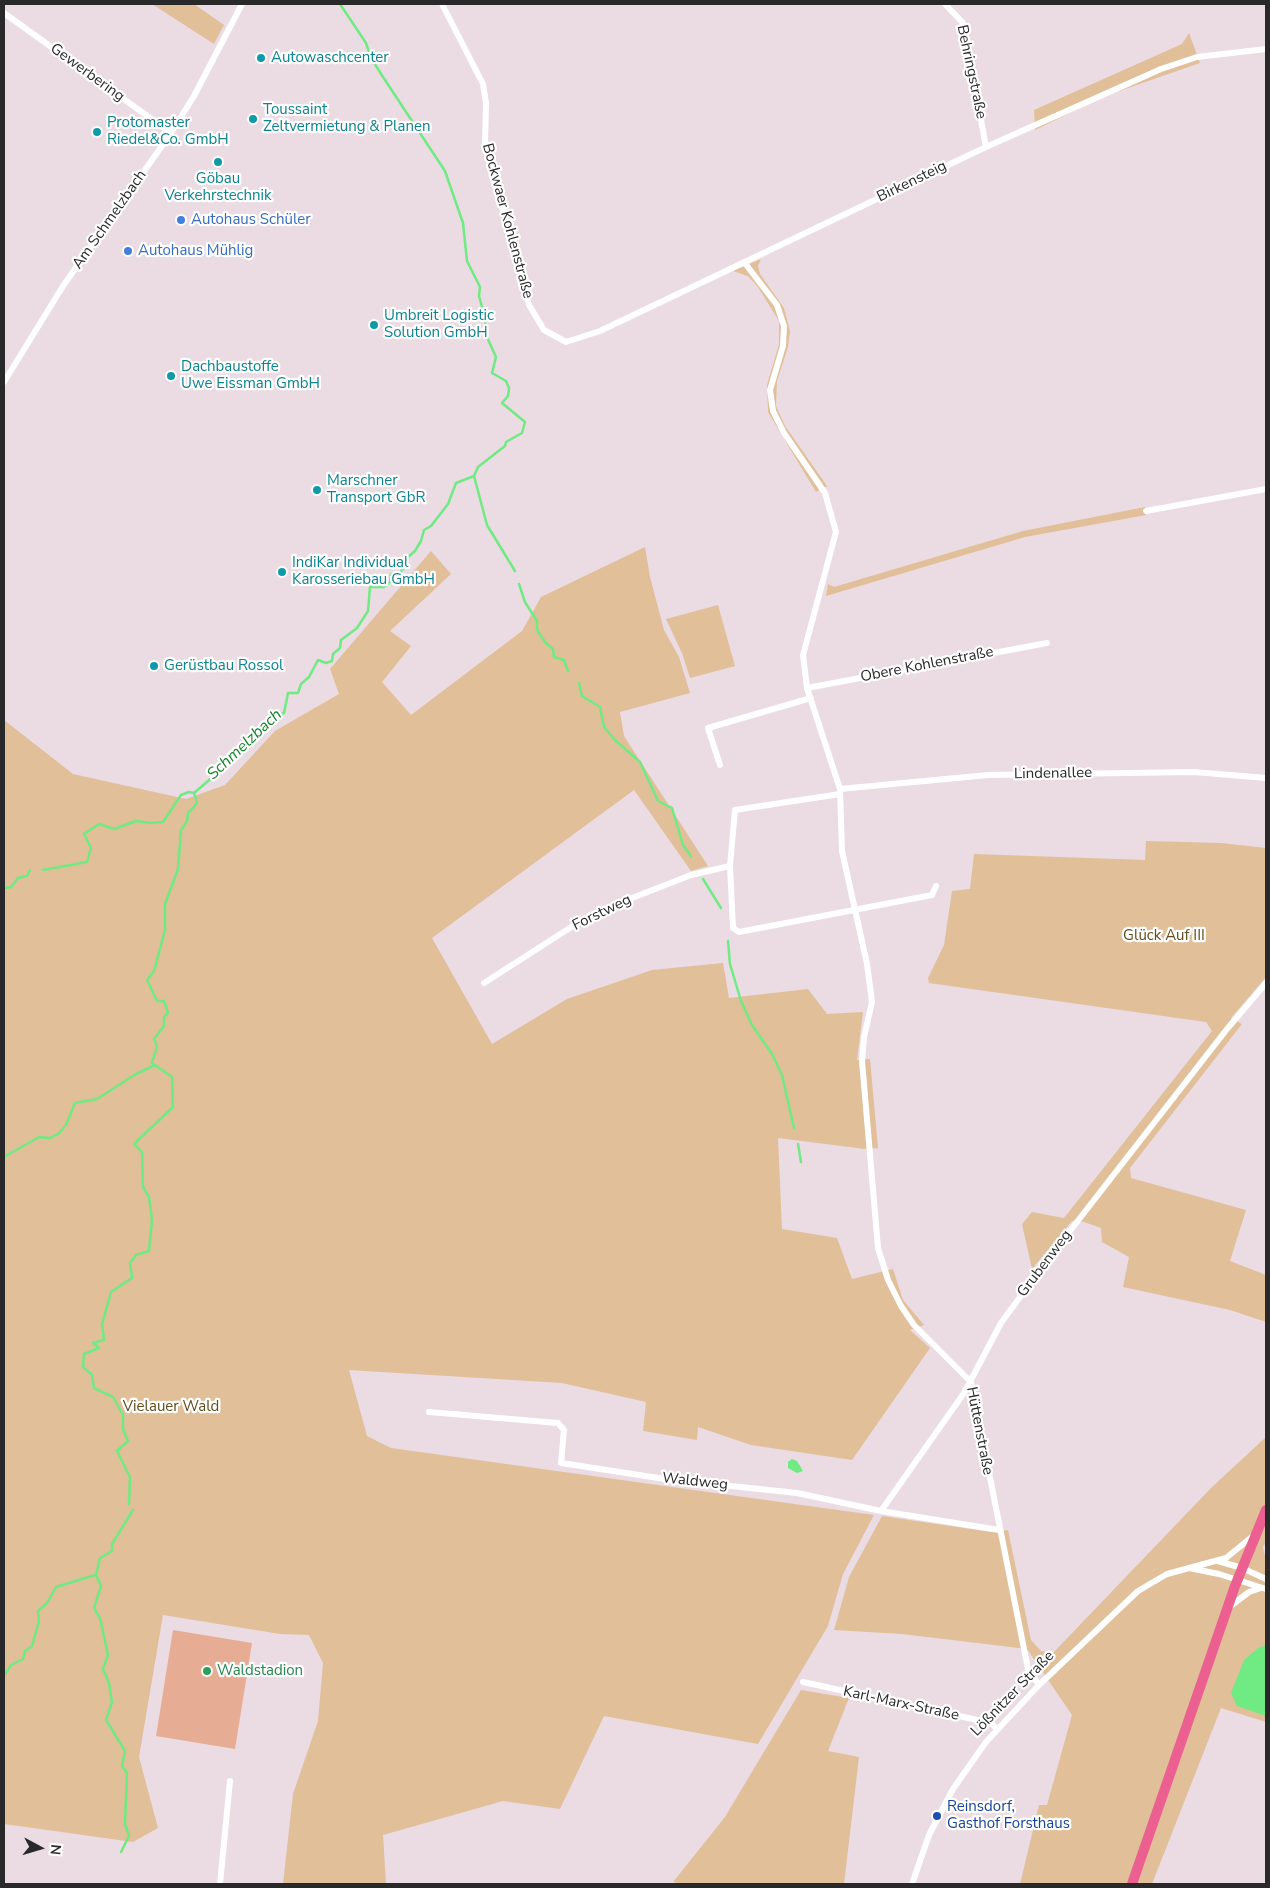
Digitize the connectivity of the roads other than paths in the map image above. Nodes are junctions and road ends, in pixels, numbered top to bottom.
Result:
1 (242, 4) edge
2 (442, 4) edge
3 (945, 4) edge
4 (4, 13) edge
5 (1266, 49) edge
6 (171, 133) junction
7 (986, 146) junction
8 (744, 262) junction
9 (566, 342) joint
10 (4, 382) edge
11 (1266, 489) edge
12 (1146, 511) dead end
13 (1047, 643) dead end
14 (807, 688) junction
15 (811, 698) junction
16 (720, 765) dead end
17 (1266, 778) edge
18 (840, 792) junction
19 (730, 866) junction
20 (936, 886) dead end
21 (855, 910) junction
22 (484, 983) dead end
23 (1266, 983) edge
24 (971, 1382) junction
25 (429, 1412) dead end
26 (1266, 1510) edge
27 (880, 1511) junction
28 (999, 1530) junction
29 (1255, 1535) junction
30 (1217, 1561) junction
31 (1185, 1568) junction
32 (1242, 1568) junction
33 (1237, 1579) junction
34 (1266, 1579) edge
35 (1264, 1588) edge
36 (1227, 1608) junction
37 (803, 1682) dead end
38 (1039, 1685) junction
39 (997, 1729) junction
40 (230, 1781) dead end
41 (220, 1884) edge
42 (912, 1884) edge
43 (1132, 1884) edge

1 - 6 street, Am Schmelzbach
2 - 9 street, Bockwaer Kohlenstraße
3 - 7 street, Behringstraße
4 - 6 street, Gewerbering
5 - 7 street, Birkensteig
6 - 10 street, Am Schmelzbach
7 - 8 street, Birkensteig
8 - 9 street, Birkensteig
8 - 14 street
11 - 12 street
13 - 14 street, Obere Kohlenstraße
14 - 15 street
15 - 16 street
15 - 18 street
17 - 18 street, Lindenallee
18 - 19 street
18 - 21 street
19 - 21 street
19 - 22 street, Forstweg
20 - 21 street
21 - 24 street, Hüttenstraße
23 - 24 street, Grubenweg
24 - 27 street, Grubenweg
24 - 28 street, Hüttenstraße
25 - 27 street, Waldweg
26 - 29 main road
27 - 28 street, Waldweg
28 - 38 street, Hüttenstraße
29 - 30 street, Lößnitzer Straße
29 - 32 main road
30 - 31 street, Lößnitzer Straße
30 - 32 street, Lößnitzer Straße
31 - 33 street
31 - 38 street, Lößnitzer Straße
32 - 33 main road
32 - 34 street, Lößnitzer Straße
33 - 35 street
33 - 36 main road
35 - 36 street
36 - 43 main road
37 - 39 street, Karl-Marx-Straße
38 - 39 street, Lößnitzer Straße
39 - 42 street, Lößnitzer Straße
40 - 41 street

